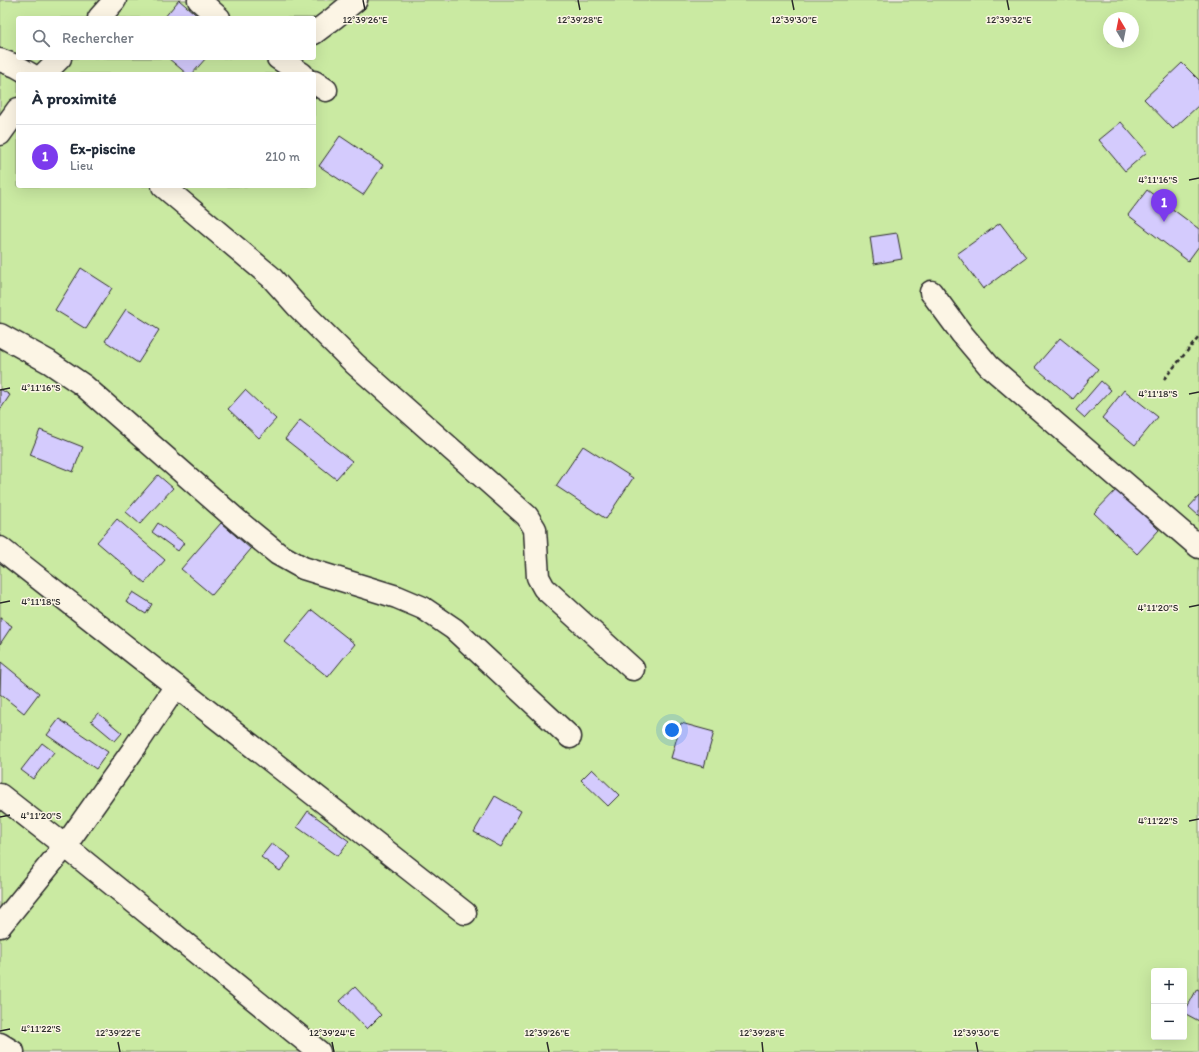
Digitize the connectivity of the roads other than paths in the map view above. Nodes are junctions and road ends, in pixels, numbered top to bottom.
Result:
1 (115, 0) edge
2 (199, 0) edge
3 (356, 0) edge
4 (101, 16) edge
5 (217, 16) edge
6 (316, 32) edge
7 (0, 60) edge
8 (58, 60) edge
9 (281, 60) edge
10 (26, 72) edge
11 (46, 72) edge
12 (299, 72) edge
13 (16, 112) edge
14 (0, 134) edge
15 (165, 188) edge
16 (931, 292) dead end
17 (0, 335) edge
18 (1199, 547) edge
19 (0, 548) edge
20 (633, 669) dead end
21 (176, 686) junction
22 (570, 738) dead end
23 (0, 795) edge
24 (65, 846) junction
25 (465, 912) dead end
26 (0, 926) edge
27 (0, 1044) edge
28 (12, 1052) edge
29 (319, 1052) edge

1 - 4 street
2 - 5 street
3 - 6 street
7 - 10 street
8 - 11 street
9 - 12 street
13 - 14 street
15 - 20 street
16 - 18 street
17 - 22 street
19 - 21 street
21 - 24 street
21 - 25 street
23 - 24 street
24 - 26 street
24 - 29 street
27 - 28 street

